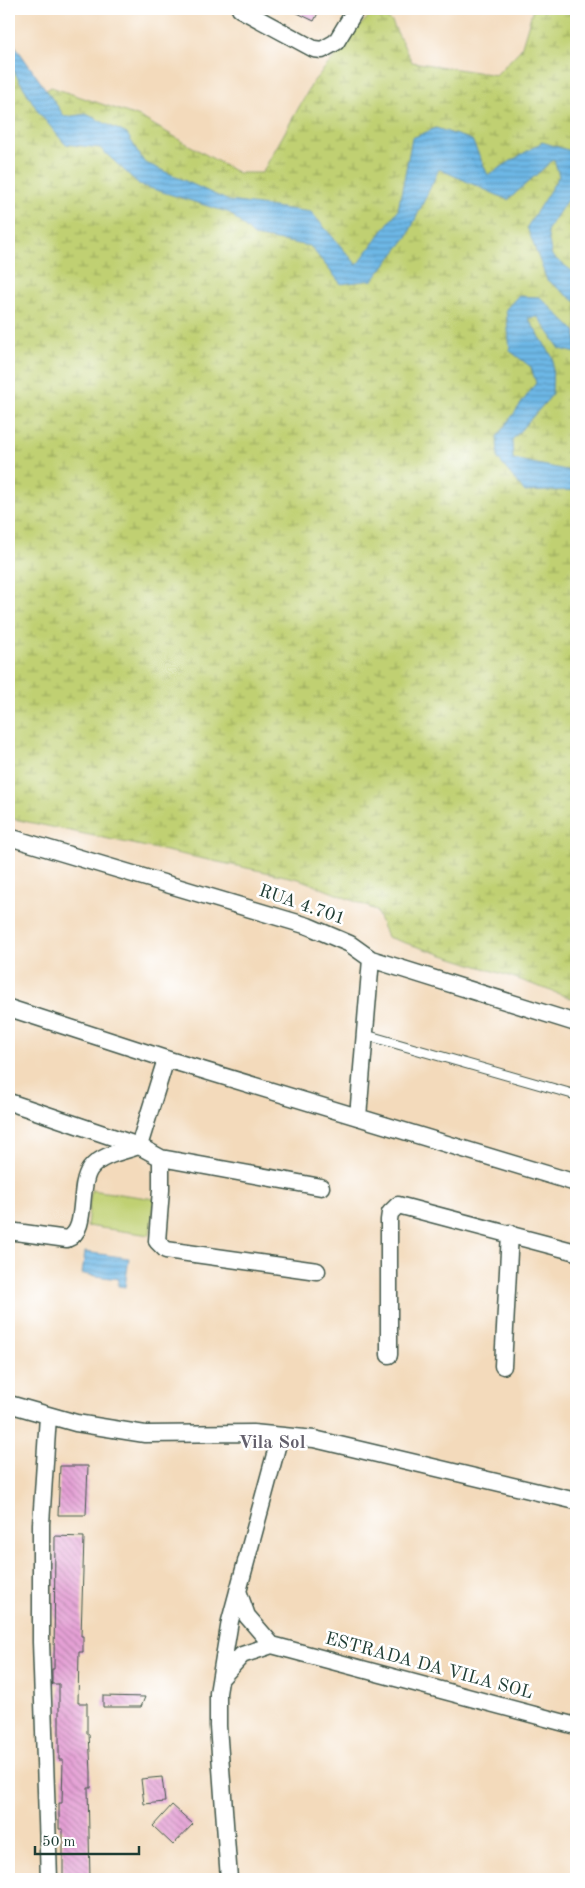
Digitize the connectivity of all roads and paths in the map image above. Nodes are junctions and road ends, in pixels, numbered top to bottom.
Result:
1 (240, 9) edge
2 (356, 9) edge
3 (9, 837) edge
4 (371, 959) junction
5 (9, 1008) edge
6 (576, 1023) edge
7 (366, 1035) junction
8 (166, 1059) junction
9 (576, 1095) edge
10 (9, 1102) edge
11 (358, 1117) junction
12 (139, 1146) junction
13 (161, 1158) junction
14 (576, 1183) edge
15 (322, 1187) dead end
16 (9, 1231) edge
17 (510, 1233) junction
18 (576, 1252) edge
19 (317, 1271) dead end
20 (389, 1355) dead end
21 (503, 1366) dead end
22 (9, 1404) edge
23 (48, 1416) junction
24 (280, 1436) junction
25 (576, 1501) edge
26 (238, 1591) junction
27 (272, 1645) junction
28 (220, 1679) junction
29 (576, 1726) edge
30 (49, 1879) edge
31 (229, 1879) edge

1 - 2 street
3 - 4 street, RUA 4.701
4 - 6 street, RUA 4.701
4 - 7 street
5 - 8 street
7 - 9 lane
7 - 11 street
8 - 11 street
8 - 12 street
10 - 12 street
11 - 14 street
12 - 13 street
12 - 16 street
13 - 15 street
13 - 19 street
17 - 18 street
17 - 20 street
17 - 21 street
22 - 23 street
23 - 24 street
23 - 30 street
24 - 25 street
24 - 26 street
26 - 27 street
26 - 28 street
27 - 28 street
27 - 29 street, ESTRADA DA VILA SOL
28 - 31 street

